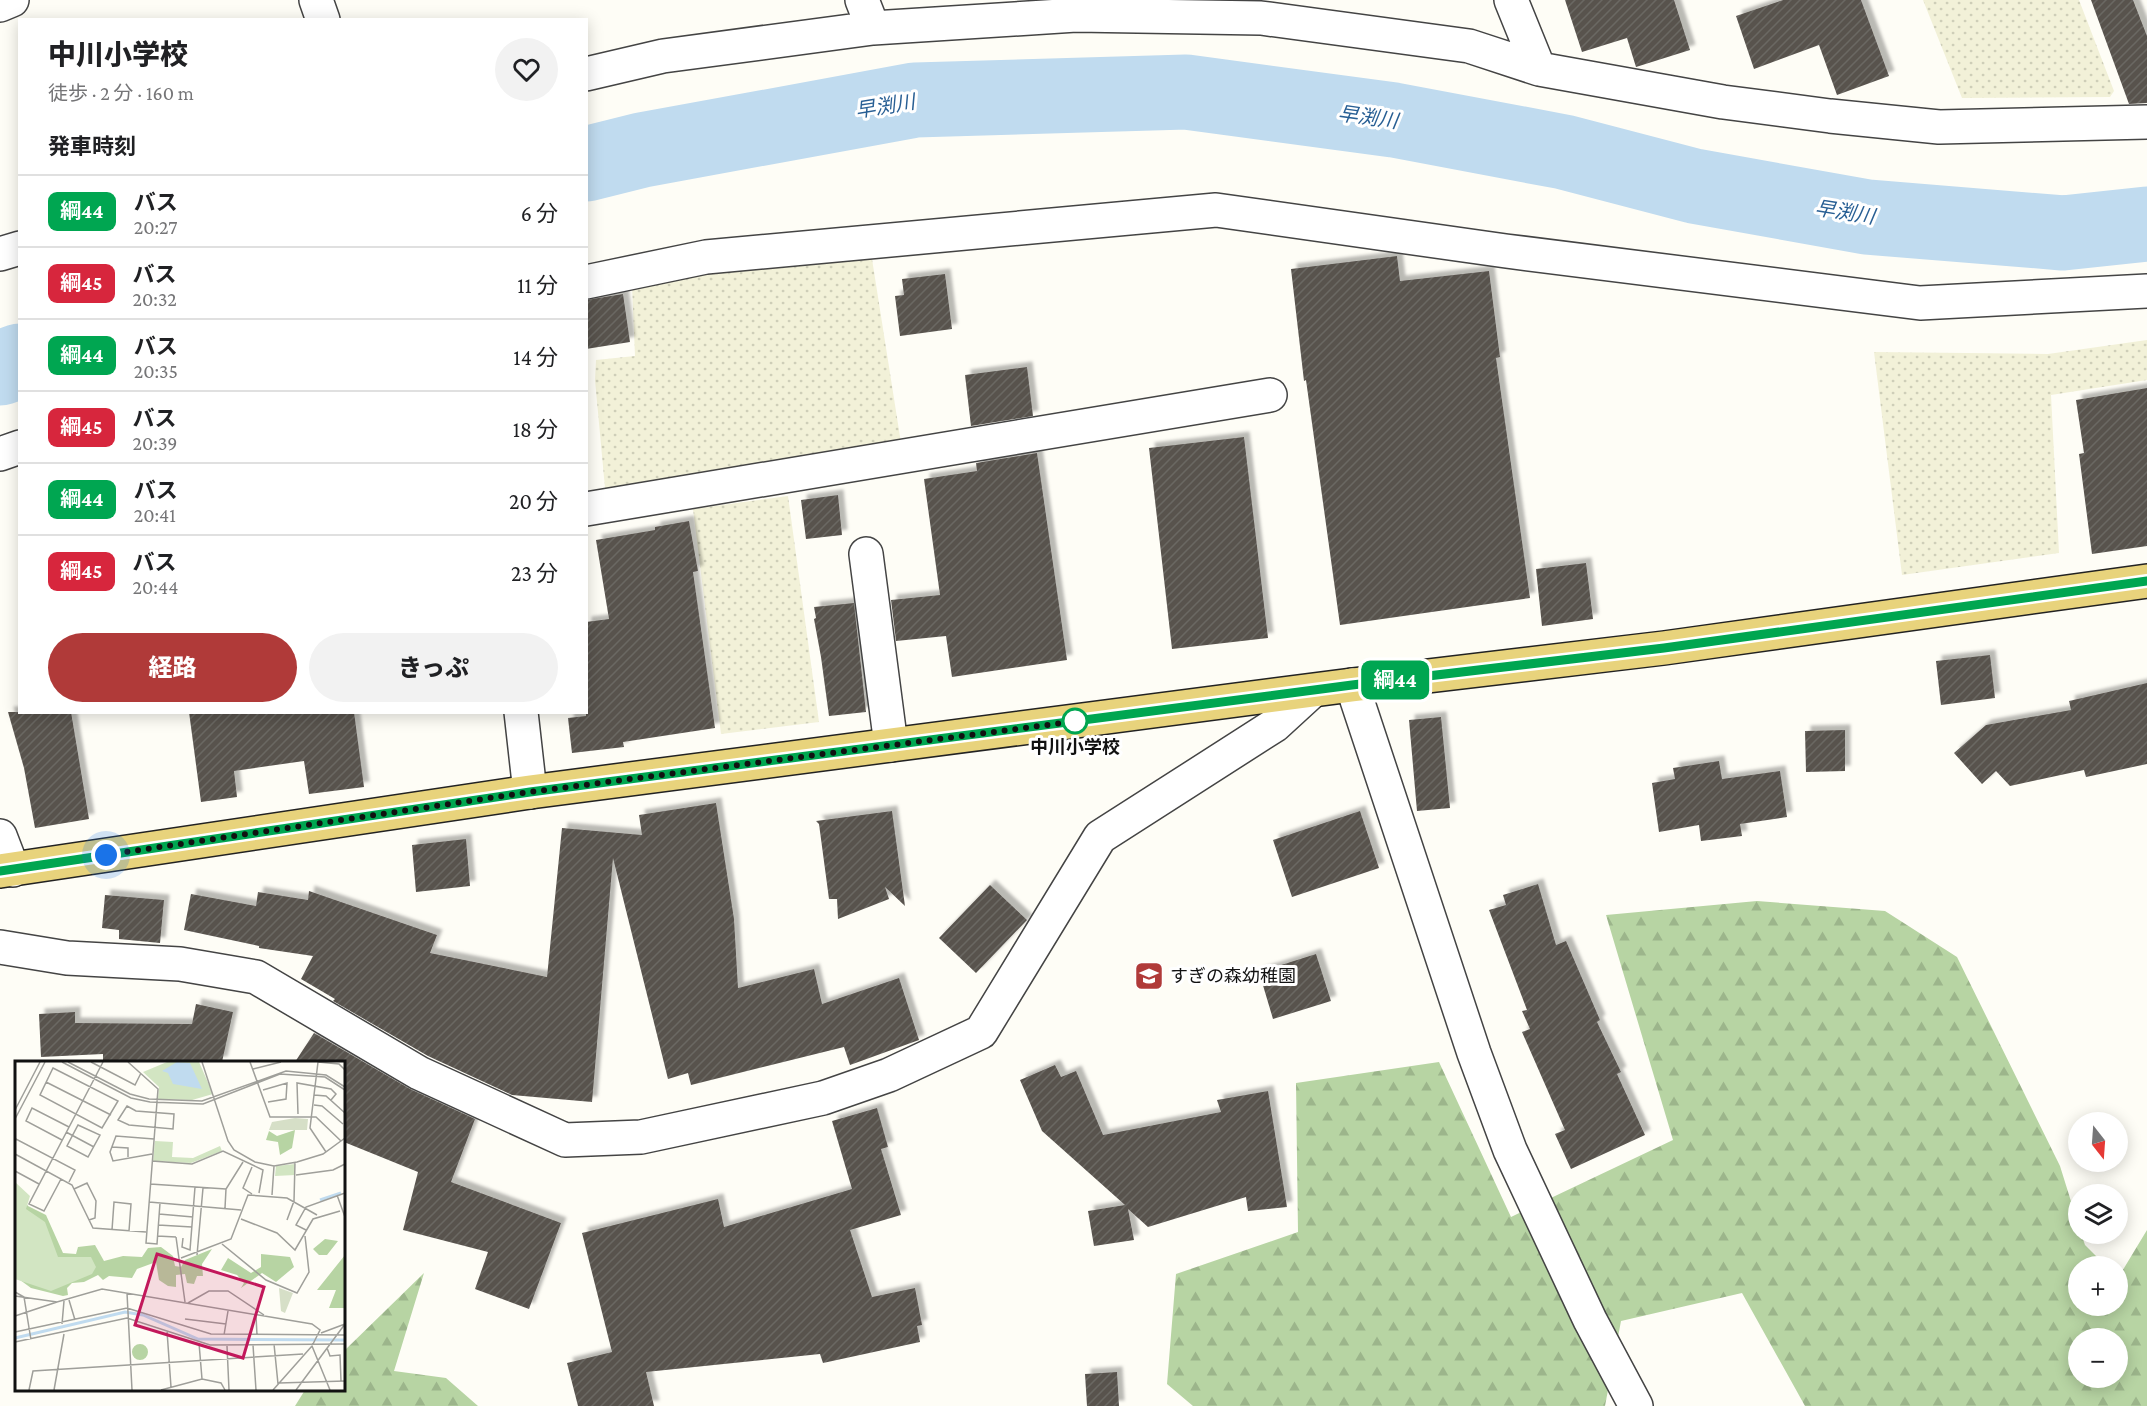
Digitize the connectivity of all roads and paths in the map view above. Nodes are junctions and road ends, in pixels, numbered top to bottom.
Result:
1 (12, 0) edge
2 (316, 0) edge
3 (1511, 0) edge
4 (0, 4) edge
5 (867, 14) edge
6 (322, 18) edge
7 (1539, 69) junction
8 (588, 74) edge
9 (2147, 122) edge
10 (18, 249) edge
11 (0, 254) edge
12 (588, 282) edge
13 (2147, 291) edge
14 (1270, 395) dead end
15 (18, 448) edge
16 (0, 454) edge
17 (588, 509) edge
18 (866, 554) dead end
19 (2147, 580) edge
20 (1352, 685) junction
21 (1311, 692) junction
22 (520, 714) edge
23 (891, 745) junction
24 (530, 792) junction
25 (0, 836) edge
26 (6, 870) edge
27 (0, 947) edge
28 (1636, 1406) edge

1 - 4 street
2 - 6 street
3 - 7 street
5 - 7 street
5 - 8 street
7 - 9 street
10 - 11 street
12 - 13 street
14 - 17 street
15 - 16 street
18 - 23 street
19 - 20 main road
20 - 21 main road
20 - 28 street
21 - 23 main road
21 - 27 street
22 - 24 street
23 - 24 main road
24 - 26 main road
25 - 26 street

